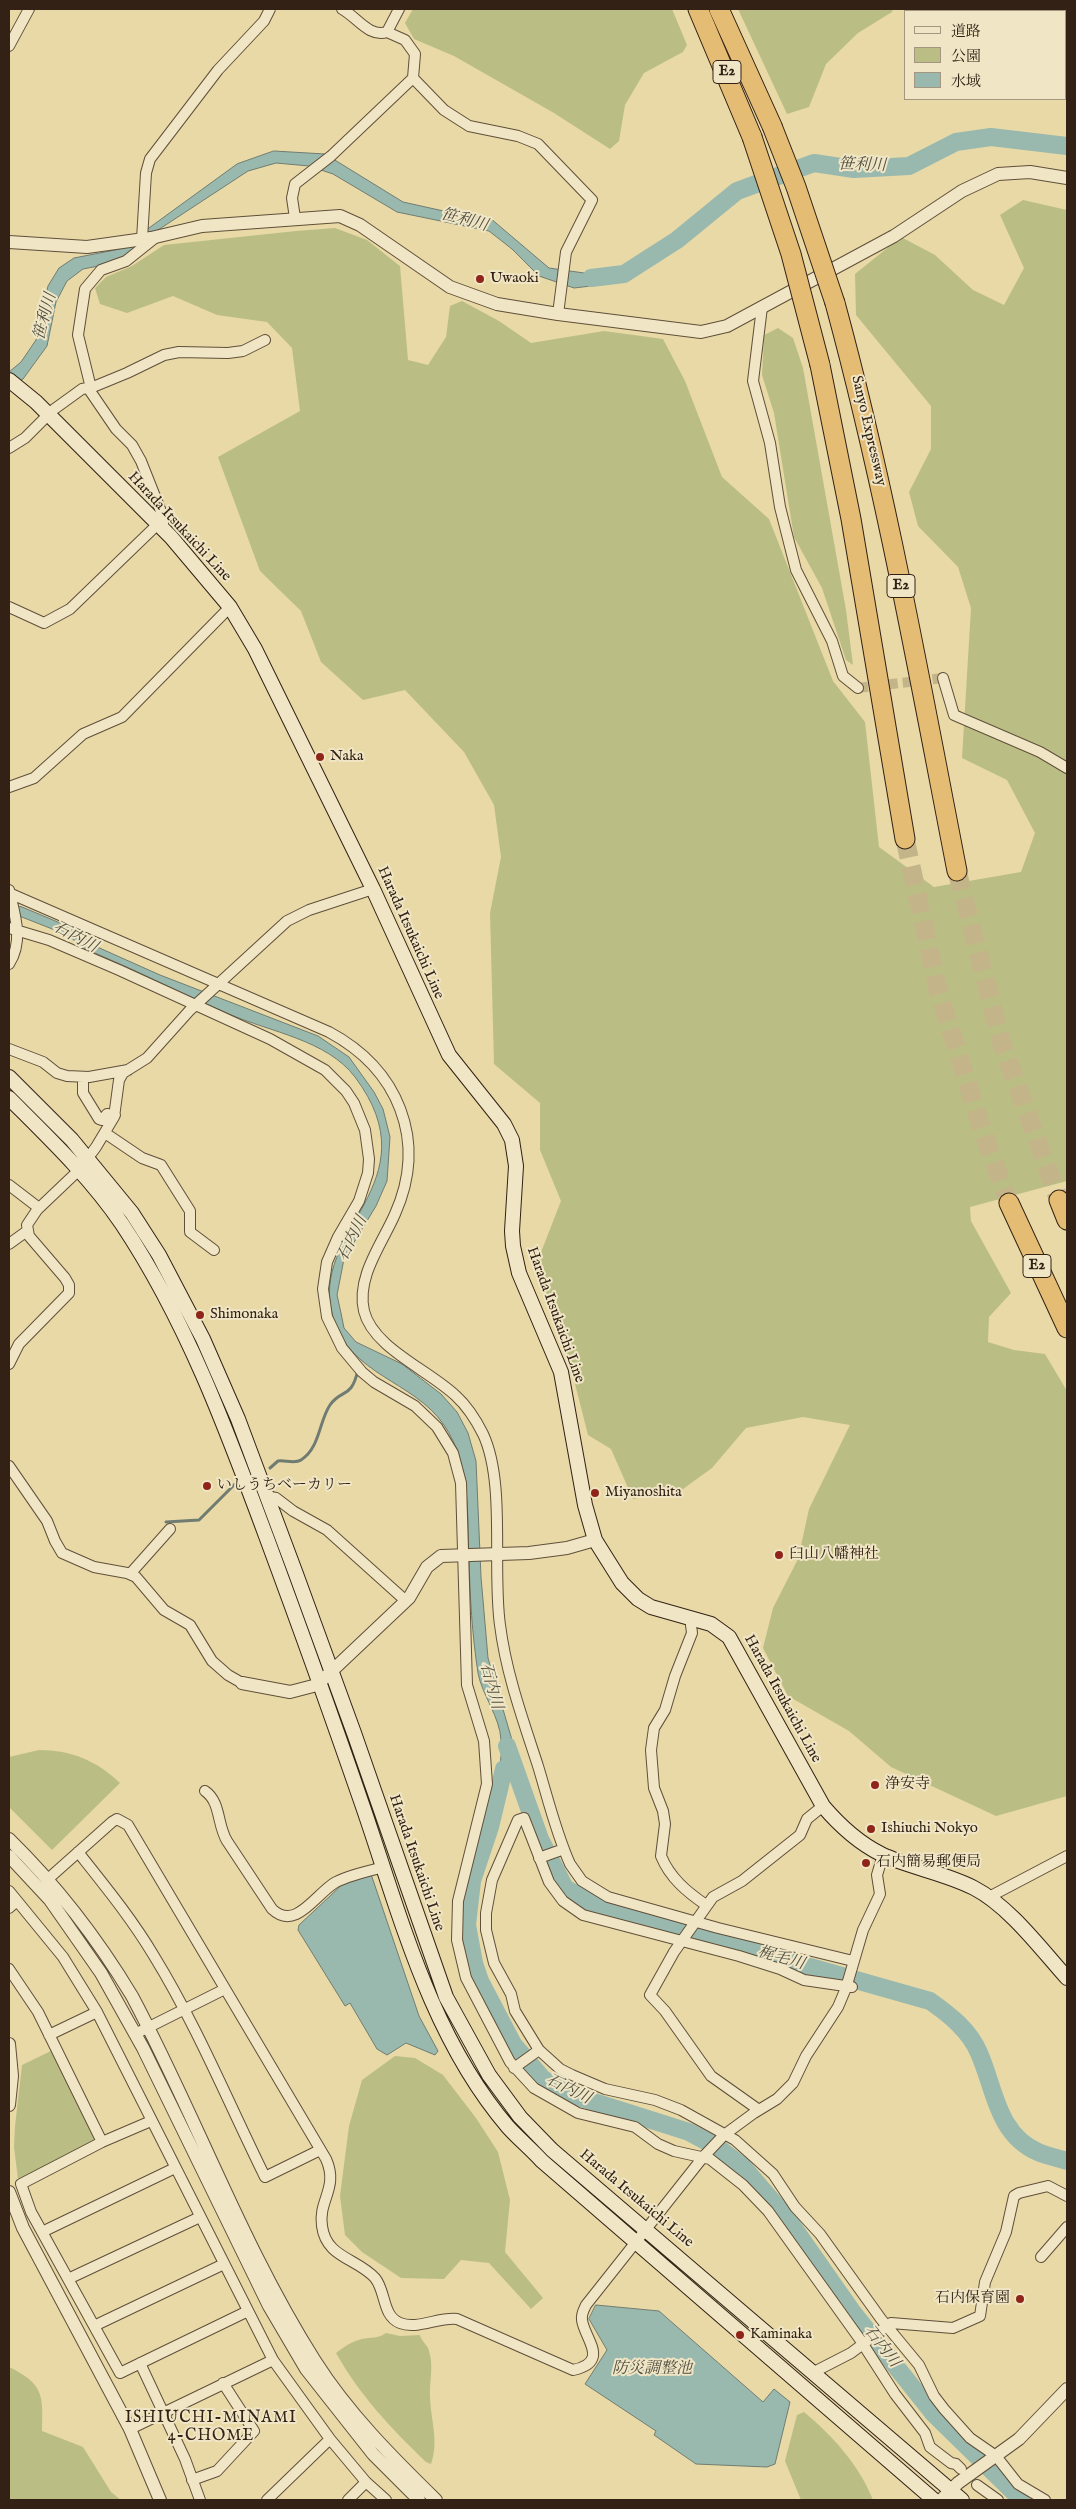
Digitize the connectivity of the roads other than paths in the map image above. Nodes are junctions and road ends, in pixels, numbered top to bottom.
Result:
1 (29, 9) edge
2 (270, 9) edge
3 (342, 9) edge
4 (400, 9) edge
5 (698, 9) edge
6 (719, 9) edge
7 (387, 32) junction
8 (9, 46) edge
9 (413, 78) junction
10 (1067, 178) edge
11 (295, 218) junction
12 (151, 238) junction
13 (9, 242) edge
14 (762, 307) junction
15 (558, 314) junction
16 (265, 340) dead end
17 (12, 383) edge
18 (88, 388) junction
19 (49, 414) junction
20 (9, 448) edge
21 (160, 526) junction
22 (9, 607) edge
23 (230, 607) junction
24 (942, 678) dead end
25 (858, 688) dead end
26 (1067, 768) edge
27 (9, 787) edge
28 (905, 840) tunnel mouth
29 (957, 871) tunnel mouth
30 (372, 888) junction
31 (10, 893) edge
32 (15, 928) edge
33 (9, 964) edge
34 (219, 984) junction
35 (197, 1004) junction
36 (9, 1049) edge
37 (128, 1070) junction
38 (9, 1076) edge
39 (83, 1078) junction
40 (9, 1098) edge
41 (115, 1115) junction
42 (105, 1133) junction
43 (88, 1158) junction
44 (79, 1170) junction
45 (9, 1185) edge
46 (1059, 1200) tunnel mouth
47 (1009, 1203) tunnel mouth
48 (39, 1208) junction
49 (1067, 1220) edge
50 (27, 1230) junction
51 (9, 1244) edge
52 (214, 1250) dead end
53 (1067, 1328) edge
54 (9, 1364) edge
55 (9, 1466) edge
56 (265, 1496) junction
57 (170, 1529) dead end
58 (595, 1540) junction
59 (495, 1553) junction
60 (465, 1555) junction
61 (130, 1574) junction
62 (406, 1601) junction
63 (690, 1617) junction
64 (331, 1672) junction
65 (320, 1682) junction
66 (242, 1683) joint
67 (205, 1791) dead end
68 (823, 1806) junction
69 (9, 1839) edge
70 (563, 1849) junction
71 (78, 1852) junction
72 (883, 1855) junction
73 (9, 1856) edge
74 (1067, 1856) edge
75 (540, 1858) junction
76 (384, 1867) junction
77 (48, 1879) junction
78 (9, 1891) edge
79 (989, 1897) junction
80 (17, 1901) junction
81 (706, 1905) junction
82 (9, 1908) edge
83 (696, 1923) junction
84 (683, 1940) junction
85 (853, 1963) junction
86 (9, 1969) edge
87 (1067, 1978) edge
88 (849, 1986) junction
89 (225, 1989) junction
90 (184, 2010) junction
91 (97, 2012) junction
92 (149, 2028) junction
93 (136, 2034) junction
94 (49, 2035) junction
95 (9, 2044) edge
96 (538, 2050) junction
97 (515, 2067) junction
98 (9, 2104) edge
99 (759, 2110) junction
100 (151, 2121) junction
101 (725, 2135) junction
102 (102, 2142) junction
103 (320, 2150) junction
104 (705, 2155) junction
105 (175, 2168) junction
106 (9, 2192) edge
107 (1067, 2196) edge
108 (200, 2217) junction
109 (1067, 2227) edge
110 (646, 2228) junction
111 (42, 2232) junction
112 (637, 2241) junction
113 (1042, 2257) dead end
114 (224, 2264) junction
115 (68, 2280) junction
116 (248, 2311) junction
117 (94, 2326) junction
118 (886, 2327) junction
119 (864, 2344) junction
120 (273, 2360) junction
121 (140, 2363) junction
122 (814, 2372) junction
123 (223, 2384) junction
124 (1067, 2389) edge
125 (163, 2412) junction
126 (130, 2429) junction
127 (330, 2439) junction
128 (995, 2457) junction
129 (969, 2476) junction
130 (192, 2480) junction
131 (366, 2482) junction
132 (946, 2495) edge
133 (160, 2500) edge
134 (200, 2500) edge
135 (267, 2500) edge
136 (348, 2500) edge
137 (386, 2500) edge
138 (419, 2500) edge
139 (436, 2500) edge
140 (934, 2500) edge
141 (962, 2500) edge
142 (998, 2500) edge
143 (1045, 2500) edge

1 - 8 street
2 - 12 street
3 - 7 street
4 - 7 street
5 - 28 highway, E2, bridge
6 - 29 highway, Sanyo Expressway / E2, bridge
7 - 9 street
9 - 11 street
9 - 15 street
10 - 14 street
11 - 12 street
11 - 15 street
12 - 13 street
12 - 18 street
14 - 15 street
14 - 25 street
16 - 18 street
17 - 19 main road, Harada Itsukaichi Line
18 - 19 street
18 - 21 street
19 - 20 street
19 - 21 main road, Harada Itsukaichi Line
21 - 22 street
21 - 23 main road, Harada Itsukaichi Line
23 - 27 street
23 - 30 main road, Harada Itsukaichi Line
24 - 26 street
30 - 34 street
30 - 58 main road, Harada Itsukaichi Line
31 - 32 street
31 - 34 street
32 - 33 street
32 - 35 street
34 - 35 street
34 - 59 street
35 - 37 street
35 - 60 street
36 - 39 street
37 - 39 street
37 - 41 street
38 - 43 main road, Harada Itsukaichi Line
39 - 41 street
40 - 44 main road, Harada Itsukaichi Line
41 - 42 street
42 - 43 street
42 - 52 street
43 - 44 street
43 - 56 main road, Harada Itsukaichi Line
44 - 48 street
44 - 65 main road, Harada Itsukaichi Line
45 - 48 street
46 - 49 highway
47 - 53 highway, E2
48 - 50 street
50 - 51 street
50 - 54 street
55 - 61 street
56 - 62 street
56 - 64 main road, Harada Itsukaichi Line
57 - 61 street
58 - 59 street
58 - 63 main road, Harada Itsukaichi Line
59 - 60 street
59 - 70 street
60 - 62 street
60 - 97 street
61 - 66 street
62 - 64 street
63 - 68 main road, Harada Itsukaichi Line
63 - 81 street
64 - 65 street
64 - 110 main road, Harada Itsukaichi Line
65 - 66 street
65 - 76 main road, Harada Itsukaichi Line
67 - 76 street
68 - 72 main road, Harada Itsukaichi Line
68 - 81 street
69 - 77 street
70 - 75 street
70 - 83 street
71 - 77 street
71 - 89 street
71 - 90 street
72 - 79 main road, Harada Itsukaichi Line
72 - 85 street
73 - 93 street
74 - 79 street
75 - 84 street
75 - 96 street
76 - 112 main road, Harada Itsukaichi Line
77 - 92 street
78 - 80 street
79 - 87 main road, Harada Itsukaichi Line
80 - 82 street
80 - 91 street
81 - 83 street
83 - 84 street
83 - 85 street
84 - 88 street
84 - 99 street
85 - 88 street
86 - 94 street
88 - 99 street
89 - 90 street
89 - 103 street
90 - 92 street
90 - 103 street
91 - 94 street
91 - 100 street
92 - 93 street
92 - 139 street
93 - 138 street
94 - 102 street
95 - 98 street
96 - 97 street
96 - 101 street
97 - 104 street
99 - 101 street
100 - 102 street
100 - 105 street
101 - 104 street
101 - 118 street
102 - 111 street
103 - 112 street
104 - 110 street
104 - 119 street
105 - 108 street
105 - 111 street
106 - 126 street
107 - 118 street
108 - 114 street
108 - 115 street
109 - 113 street
110 - 112 street
110 - 122 main road, Harada Itsukaichi Line
111 - 115 street
112 - 140 main road, Harada Itsukaichi Line
114 - 116 street
114 - 117 street
115 - 117 street
116 - 120 street
116 - 121 street
117 - 121 street
118 - 119 street
118 - 128 street
119 - 122 street
119 - 129 street
120 - 123 street
120 - 127 street
121 - 125 street
122 - 132 main road, Harada Itsukaichi Line
123 - 125 street
123 - 130 street
124 - 128 street
125 - 126 street
125 - 130 street
126 - 133 street
127 - 131 street
127 - 135 street
128 - 129 street
128 - 143 street
129 - 132 street
129 - 142 street
130 - 134 street
131 - 136 street
131 - 137 street
132 - 141 main road, Harada Itsukaichi Line

